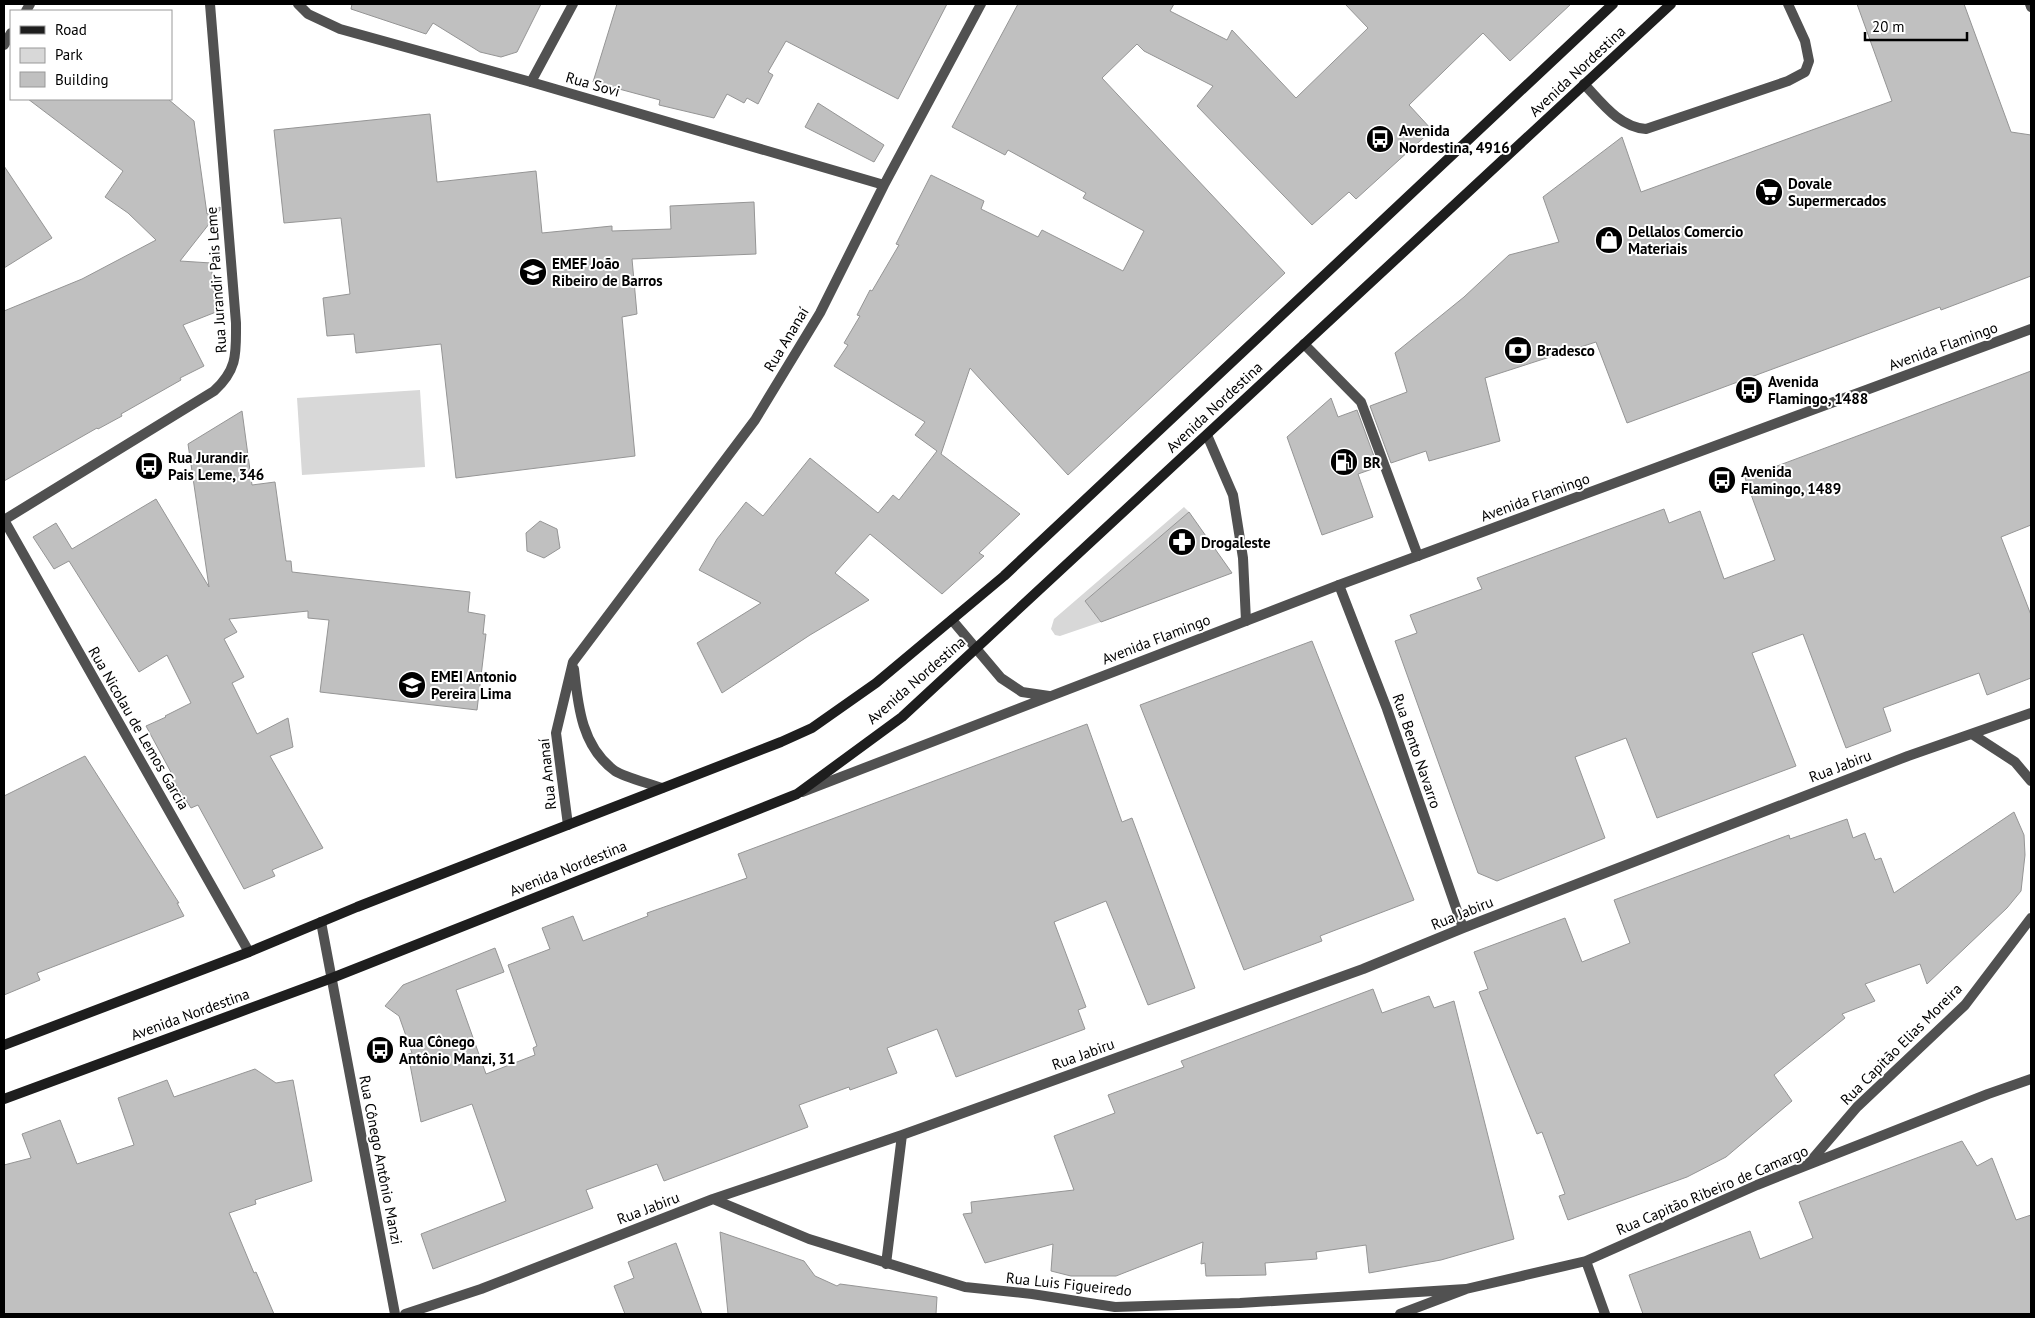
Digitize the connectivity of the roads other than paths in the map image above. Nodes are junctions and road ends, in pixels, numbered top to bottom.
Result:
1 (210, 4) edge
2 (298, 4) edge
3 (573, 4) edge
4 (981, 4) edge
5 (1613, 4) edge
6 (1671, 4) edge
7 (1788, 4) edge
8 (531, 82) junction
9 (1584, 84) junction
10 (884, 185) junction
11 (2031, 329) edge
12 (1304, 344) junction
13 (1207, 435) junction
14 (4, 520) edge
15 (1418, 556) junction
16 (1339, 585) junction
17 (952, 620) junction
18 (1246, 620) junction
19 (976, 647) junction
20 (573, 662) junction
21 (1050, 696) junction
22 (2031, 713) edge
23 (1972, 734) junction
24 (2031, 781) edge
25 (662, 788) junction
26 (797, 794) junction
27 (568, 825) junction
28 (2031, 918) edge
29 (321, 922) junction
30 (1463, 928) junction
31 (249, 952) junction
32 (332, 978) junction
33 (4, 1045) edge
34 (2031, 1079) edge
35 (4, 1099) edge
36 (902, 1135) junction
37 (1807, 1165) junction
38 (713, 1199) junction
39 (1586, 1261) junction
40 (886, 1264) junction
41 (1466, 1289) junction
42 (395, 1314) edge
43 (405, 1314) edge
44 (1400, 1314) edge
45 (1605, 1314) edge

1 - 14 street, Rua Jurandir Pais Leme
2 - 8 street, Rua Sovi
3 - 8 street
4 - 10 street, Rua Ananaí
5 - 17 main road, Avenida Nordestina
6 - 9 main road, Avenida Nordestina
7 - 9 street
8 - 10 street, Rua Sovi
9 - 12 main road, Avenida Nordestina
10 - 20 street, Rua Ananaí
11 - 15 street, Avenida Flamingo
12 - 13 main road, Avenida Nordestina
12 - 15 street
13 - 18 street
13 - 19 main road, Avenida Nordestina
14 - 31 street, Rua Nicolau de Lemos Garcia
15 - 16 street, Avenida Flamingo
16 - 18 street, Avenida Flamingo
16 - 30 street, Rua Bento Navarro
17 - 19 street, Avenida Flamingo
17 - 25 main road, Avenida Nordestina
18 - 21 street, Avenida Flamingo
19 - 21 street, Avenida Flamingo
19 - 26 main road, Avenida Nordestina
20 - 25 street
20 - 27 street, Rua Ananaí
21 - 26 street, Avenida Flamingo
22 - 23 street, Rua Jabiru
23 - 24 street
23 - 30 street, Rua Jabiru
25 - 27 main road, Avenida Nordestina
26 - 32 main road, Avenida Nordestina
27 - 29 main road, Avenida Nordestina
28 - 37 street, Rua Capitão Elias Moreira
29 - 31 main road, Avenida Nordestina
29 - 32 street, Rua Cônego Antônio Manzi
30 - 36 street, Rua Jabiru
31 - 33 main road, Avenida Nordestina
32 - 35 main road, Avenida Nordestina
32 - 42 street, Rua Cônego Antônio Manzi
34 - 37 street, Rua Capitão Ribeiro de Camargo
36 - 38 street, Rua Jabiru
36 - 40 street
37 - 39 street, Rua Capitão Ribeiro de Camargo
38 - 40 street, Rua Luis Figueiredo
38 - 43 street, Rua Jabiru
39 - 41 street, Rua Capitão Ribeiro de Camargo
39 - 45 street
40 - 41 street, Rua Luis Figueiredo
41 - 44 street, Rua Capitão Ribeiro de Camargo

